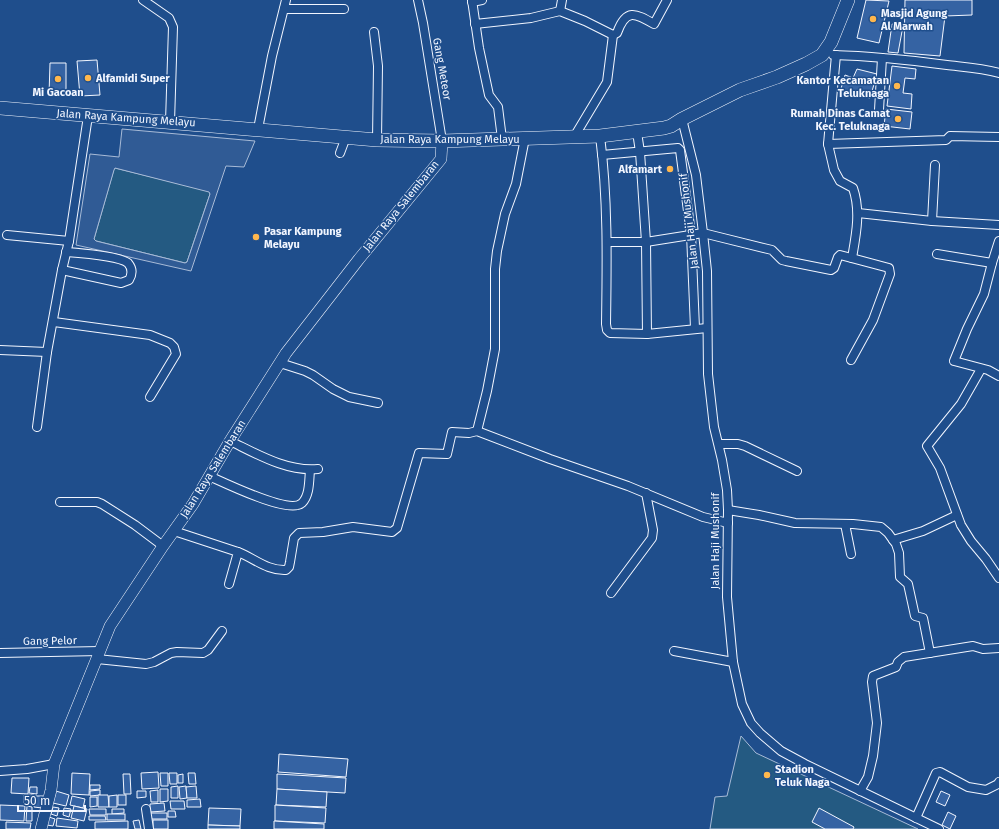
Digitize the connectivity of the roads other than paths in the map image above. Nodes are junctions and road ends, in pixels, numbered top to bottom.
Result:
1 (143, 0) edge
2 (286, 0) edge
3 (418, 0) edge
4 (482, 0) edge
5 (562, 0) edge
6 (668, 0) edge
7 (848, 0) edge
8 (472, 1) edge
9 (284, 10) junction
10 (344, 10) dead end
11 (560, 10) junction
12 (475, 24) junction
13 (374, 32) dead end
14 (613, 35) junction
15 (822, 55) junction
16 (836, 55) junction
17 (882, 58) junction
18 (999, 73) edge
19 (0, 108) edge
20 (879, 110) dead end
21 (88, 116) junction
22 (682, 119) junction
23 (170, 122) junction
24 (258, 129) junction
25 (637, 132) junction
26 (600, 136) junction
27 (346, 137) junction
28 (574, 137) junction
29 (999, 137) edge
30 (525, 138) junction
31 (502, 139) junction
32 (377, 140) junction
33 (442, 141) junction
34 (828, 144) junction
35 (640, 152) junction
36 (340, 153) dead end
37 (602, 155) junction
38 (935, 165) dead end
39 (858, 213) junction
40 (932, 221) junction
41 (999, 225) edge
42 (703, 233) junction
43 (691, 234) junction
44 (7, 235) dead end
45 (69, 241) junction
46 (999, 241) edge
47 (607, 242) junction
48 (646, 242) junction
49 (66, 252) junction
50 (937, 254) dead end
51 (852, 258) junction
52 (992, 263) junction
53 (62, 270) junction
54 (54, 322) junction
55 (695, 328) junction
56 (707, 328) junction
57 (647, 334) junction
58 (0, 350) edge
59 (47, 352) junction
60 (851, 360) dead end
61 (280, 363) junction
62 (981, 369) junction
63 (999, 376) edge
64 (150, 397) dead end
65 (378, 402) dead end
66 (38, 427) dead end
67 (477, 431) junction
68 (230, 441) junction
69 (718, 444) junction
70 (798, 471) dead end
71 (209, 476) junction
72 (646, 493) junction
73 (60, 502) dead end
74 (728, 510) junction
75 (957, 516) junction
76 (728, 523) junction
77 (845, 524) junction
78 (174, 531) junction
79 (893, 540) junction
80 (163, 546) junction
81 (238, 552) junction
82 (851, 554) dead end
83 (999, 578) edge
84 (229, 584) dead end
85 (611, 593) dead end
86 (222, 631) dead end
87 (999, 648) edge
88 (674, 651) dead end
89 (0, 653) edge
90 (930, 653) junction
91 (98, 655) junction
92 (733, 662) junction
93 (54, 764) junction
94 (0, 771) edge
95 (999, 782) edge
96 (860, 791) junction
97 (146, 808) dead end
98 (916, 818) junction
99 (41, 829) edge
100 (149, 829) edge
101 (939, 829) edge

1 - 23 street
2 - 9 street
3 - 33 street, Gang Meteor
4 - 8 street
5 - 11 street
6 - 14 street
7 - 15 main road, Jalan Raya Kampung Melayu
8 - 12 street
9 - 10 street
9 - 24 street
11 - 12 street
11 - 14 street
12 - 31 street
13 - 32 street
14 - 28 street
15 - 16 street
15 - 22 main road, Jalan Raya Kampung Melayu
16 - 17 street
16 - 34 street
17 - 18 street
17 - 20 street
19 - 21 main road, Jalan Raya Kampung Melayu
21 - 23 main road, Jalan Raya Kampung Melayu
21 - 45 street
22 - 25 main road, Jalan Raya Kampung Melayu
22 - 42 street, Jalan Haji Mushonif
23 - 24 main road, Jalan Raya Kampung Melayu
24 - 27 main road, Jalan Raya Kampung Melayu
25 - 26 main road, Jalan Raya Kampung Melayu
25 - 35 street
26 - 28 main road, Jalan Raya Kampung Melayu
26 - 37 street
27 - 32 main road, Jalan Raya Kampung Melayu
27 - 36 street
28 - 30 main road, Jalan Raya Kampung Melayu
29 - 34 street
30 - 31 main road, Jalan Raya Kampung Melayu
30 - 67 street
31 - 33 main road, Jalan Raya Kampung Melayu
32 - 33 main road, Jalan Raya Kampung Melayu
33 - 61 main road, Jalan Raya Salembaran
34 - 39 street
35 - 37 street
35 - 43 street
35 - 48 street
37 - 47 street
38 - 40 street
39 - 40 street
39 - 51 street
40 - 41 street
42 - 43 street
42 - 51 street
42 - 56 street, Jalan Haji Mushonif
43 - 48 street
43 - 55 street
44 - 45 street
45 - 49 street
46 - 52 street
47 - 48 street
47 - 57 street
48 - 57 street
49 - 53 street
49 - 53 street
50 - 52 street
51 - 60 street
52 - 62 street
53 - 54 street
54 - 59 street
54 - 64 street
55 - 56 street
55 - 57 street
56 - 69 street, Jalan Haji Mushonif
58 - 59 street
59 - 66 street
61 - 65 street
61 - 68 main road, Jalan Raya Salembaran
62 - 63 street
62 - 75 street
67 - 72 street
67 - 81 street
68 - 71 main road, Jalan Raya Salembaran
68 - 71 street
69 - 70 street
69 - 74 street, Jalan Haji Mushonif
71 - 78 main road, Jalan Raya Salembaran
72 - 76 street
72 - 85 street
73 - 80 street
74 - 76 street, Jalan Haji Mushonif
74 - 77 street
75 - 79 street
75 - 83 street
76 - 92 street, Jalan Haji Mushonif
77 - 79 street
77 - 82 street
78 - 80 main road, Jalan Raya Salembaran
78 - 81 street
79 - 90 street
80 - 91 main road, Jalan Raya Salembaran
81 - 84 street
86 - 91 street, Gang Pelor
87 - 90 street
88 - 92 street
89 - 91 street, Gang Pelor
90 - 96 street
91 - 93 main road, Jalan Raya Salembaran
92 - 96 street, Jalan Haji Mushonif
93 - 94 street
93 - 99 main road, Jalan Raya Salembaran
95 - 98 street
96 - 98 street, Jalan Haji Mushonif
97 - 100 street
98 - 101 street, Jalan Haji Mushonif

